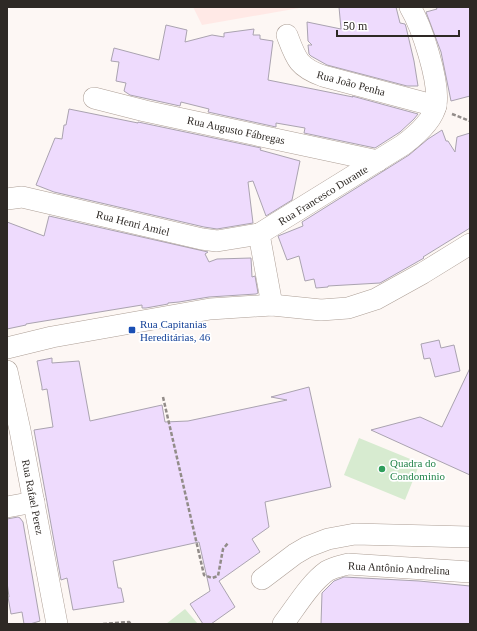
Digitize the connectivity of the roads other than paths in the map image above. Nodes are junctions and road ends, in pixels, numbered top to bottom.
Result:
1 (410, 7) edge
2 (287, 35) dead end
3 (94, 98) dead end
4 (436, 106) junction
5 (378, 161) junction
6 (7, 199) edge
7 (259, 234) junction
8 (470, 244) edge
9 (272, 305) junction
10 (7, 348) edge
11 (7, 371) edge
12 (34, 502) junction
13 (7, 507) edge
14 (470, 537) edge
15 (470, 572) edge
16 (262, 579) dead end
17 (57, 624) edge
18 (283, 624) edge

1 - 4 street
2 - 4 street, Rua João Penha
3 - 5 street, Rua Augusto Fábregas
4 - 5 street, Rua Francesco Durante
5 - 7 street, Rua Francesco Durante
6 - 7 street, Rua Henri Amiel
7 - 9 street
8 - 9 street
9 - 10 street
11 - 12 street, Rua Rafael Perez
12 - 13 street
12 - 17 street, Rua Rafael Perez
14 - 16 street
15 - 18 street, Rua Antônio Andrelina

